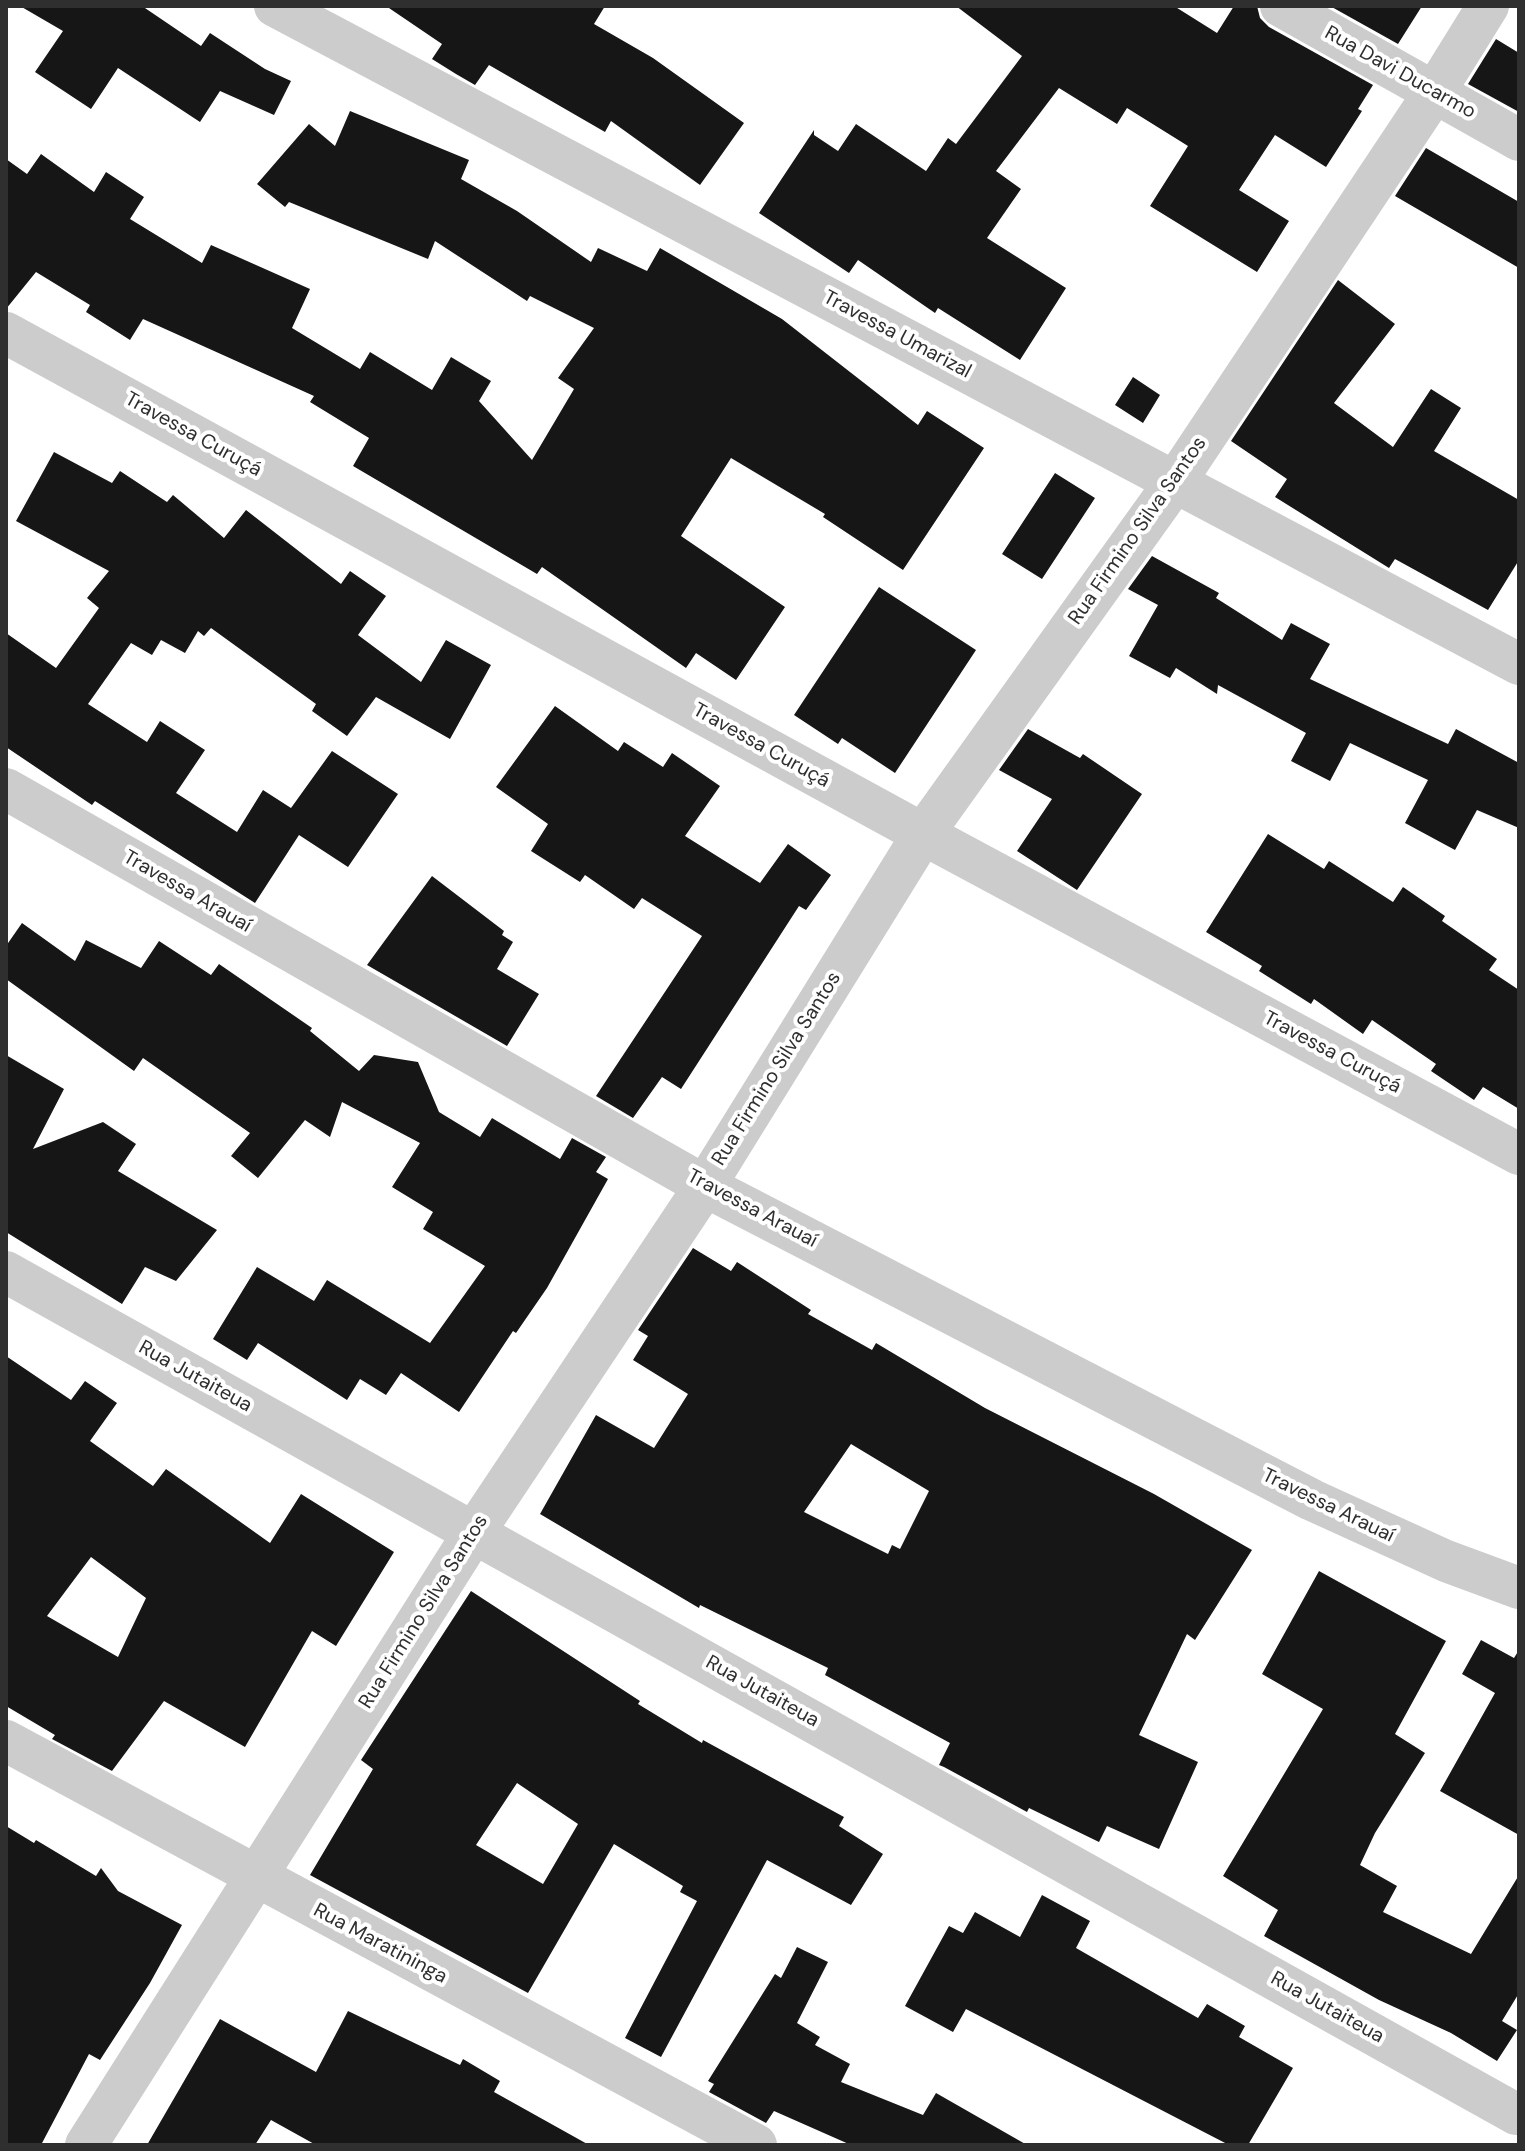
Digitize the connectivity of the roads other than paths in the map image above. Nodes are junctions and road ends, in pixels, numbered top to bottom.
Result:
1 (275, 6) edge
2 (1281, 6) edge
3 (1488, 6) edge
4 (1434, 93) junction
5 (1519, 140) edge
6 (6, 333) edge
7 (1175, 482) junction
8 (1519, 664) edge
9 (6, 789) edge
10 (923, 834) junction
11 (1519, 1154) edge
12 (705, 1186) junction
13 (6, 1272) edge
14 (475, 1531) junction
15 (1519, 1588) edge
16 (6, 1741) edge
17 (256, 1878) junction
18 (1511, 2122) edge
19 (86, 2145) edge
20 (756, 2145) edge

1 - 7 street, Travessa Umarizal
2 - 4 street, Rua Davi Ducarmo
3 - 4 street, Rua Firmino Silva Santos
4 - 5 street, Rua Davi Ducarmo
4 - 7 street, Rua Firmino Silva Santos
6 - 10 street, Travessa Curuçá
7 - 8 street, Travessa Umarizal
7 - 10 street, Rua Firmino Silva Santos
9 - 12 street, Travessa Arauaí
10 - 11 street, Travessa Curuçá
10 - 12 street, Rua Firmino Silva Santos
12 - 14 street, Rua Firmino Silva Santos
12 - 15 street, Travessa Arauaí
13 - 14 street, Rua Jutaiteua
14 - 17 street, Rua Firmino Silva Santos
14 - 18 street, Rua Jutaiteua
16 - 17 street, Rua Maratininga
17 - 19 street, Rua Firmino Silva Santos
17 - 20 street, Rua Maratininga

